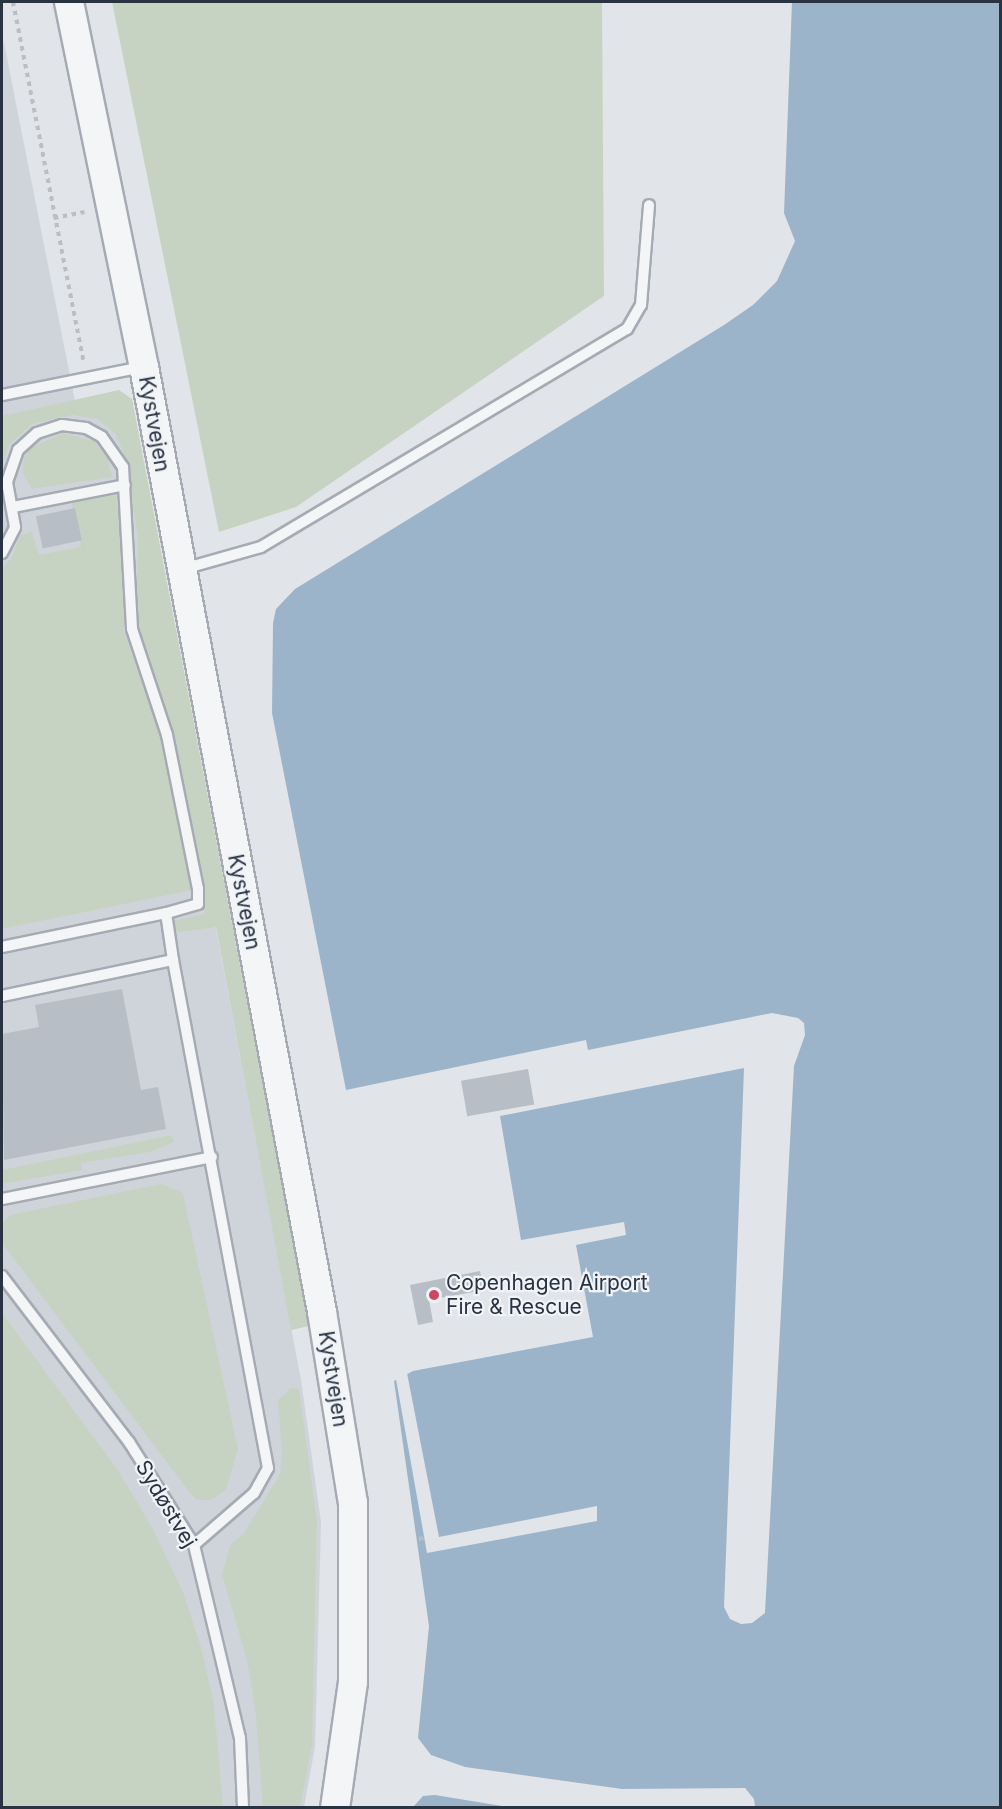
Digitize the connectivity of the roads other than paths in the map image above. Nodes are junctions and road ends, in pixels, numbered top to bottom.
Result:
1 (69, 2) edge
2 (649, 205) dead end
3 (144, 367) junction
4 (2, 395) edge
5 (125, 485) junction
6 (13, 507) junction
7 (2, 553) edge
8 (180, 570) junction
9 (166, 913) junction
10 (2, 947) edge
11 (173, 960) junction
12 (2, 996) edge
13 (212, 1157) junction
14 (2, 1199) edge
15 (2, 1276) edge
16 (194, 1545) junction
17 (243, 1808) edge
18 (335, 1808) edge

1 - 3 street, Kystvejen
2 - 8 lane
3 - 4 lane
3 - 8 street, Kystvejen
5 - 6 lane
5 - 6 lane
5 - 9 lane
6 - 7 lane
8 - 18 street, Kystvejen
9 - 10 lane
9 - 11 lane
11 - 12 lane
11 - 13 lane
13 - 14 lane
13 - 16 lane
15 - 16 lane, Sydøstvej
16 - 17 lane, Sydøstvej

